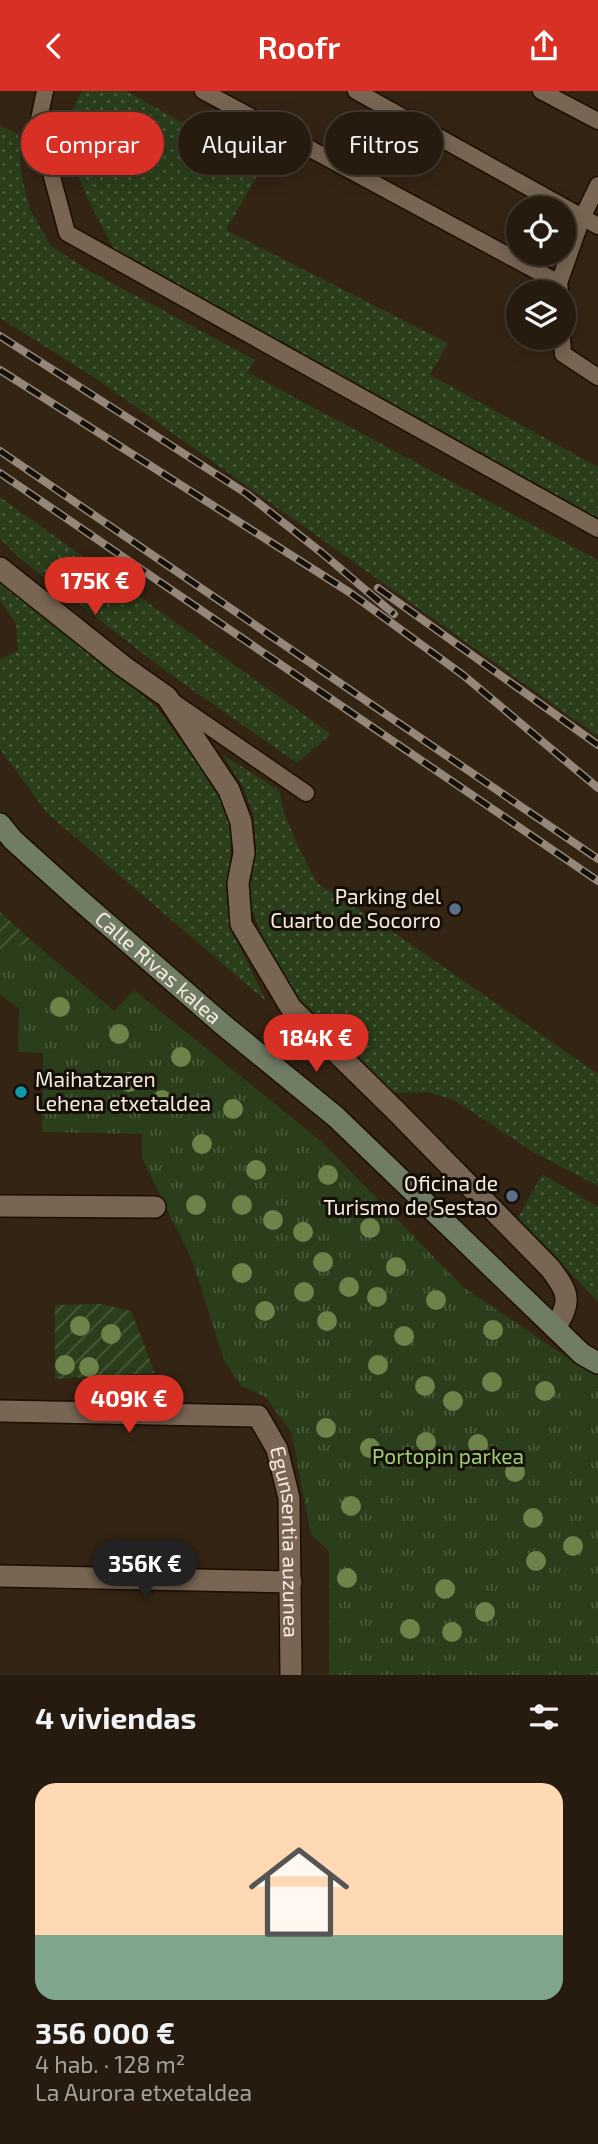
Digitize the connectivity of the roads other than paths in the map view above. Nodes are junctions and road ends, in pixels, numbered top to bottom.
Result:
1 (45, 91) edge
2 (204, 91) edge
3 (356, 91) edge
4 (541, 91) edge
5 (598, 121) edge
6 (598, 185) edge
7 (582, 218) junction
8 (598, 226) edge
9 (545, 280) edge
10 (562, 280) edge
11 (564, 350) edge
12 (598, 377) edge
13 (598, 529) edge
14 (0, 568) edge
15 (167, 697) junction
16 (306, 793) dead end
17 (0, 824) edge
18 (0, 1206) edge
19 (155, 1207) dead end
20 (555, 1328) junction
21 (598, 1363) edge
22 (0, 1411) edge
23 (0, 1576) edge
24 (291, 1582) junction
25 (290, 1675) edge

1 - 13 lane
2 - 9 lane
3 - 7 lane
4 - 5 lane
6 - 7 lane
7 - 8 lane
7 - 10 lane
11 - 12 lane
14 - 15 street
15 - 16 lane
15 - 20 street
17 - 20 street, Calle Rivas kalea
18 - 19 street
20 - 21 street, Calle Rivas kalea
22 - 24 street, Egunsentia auzunea
23 - 24 street
24 - 25 street, Egunsentia auzunea

